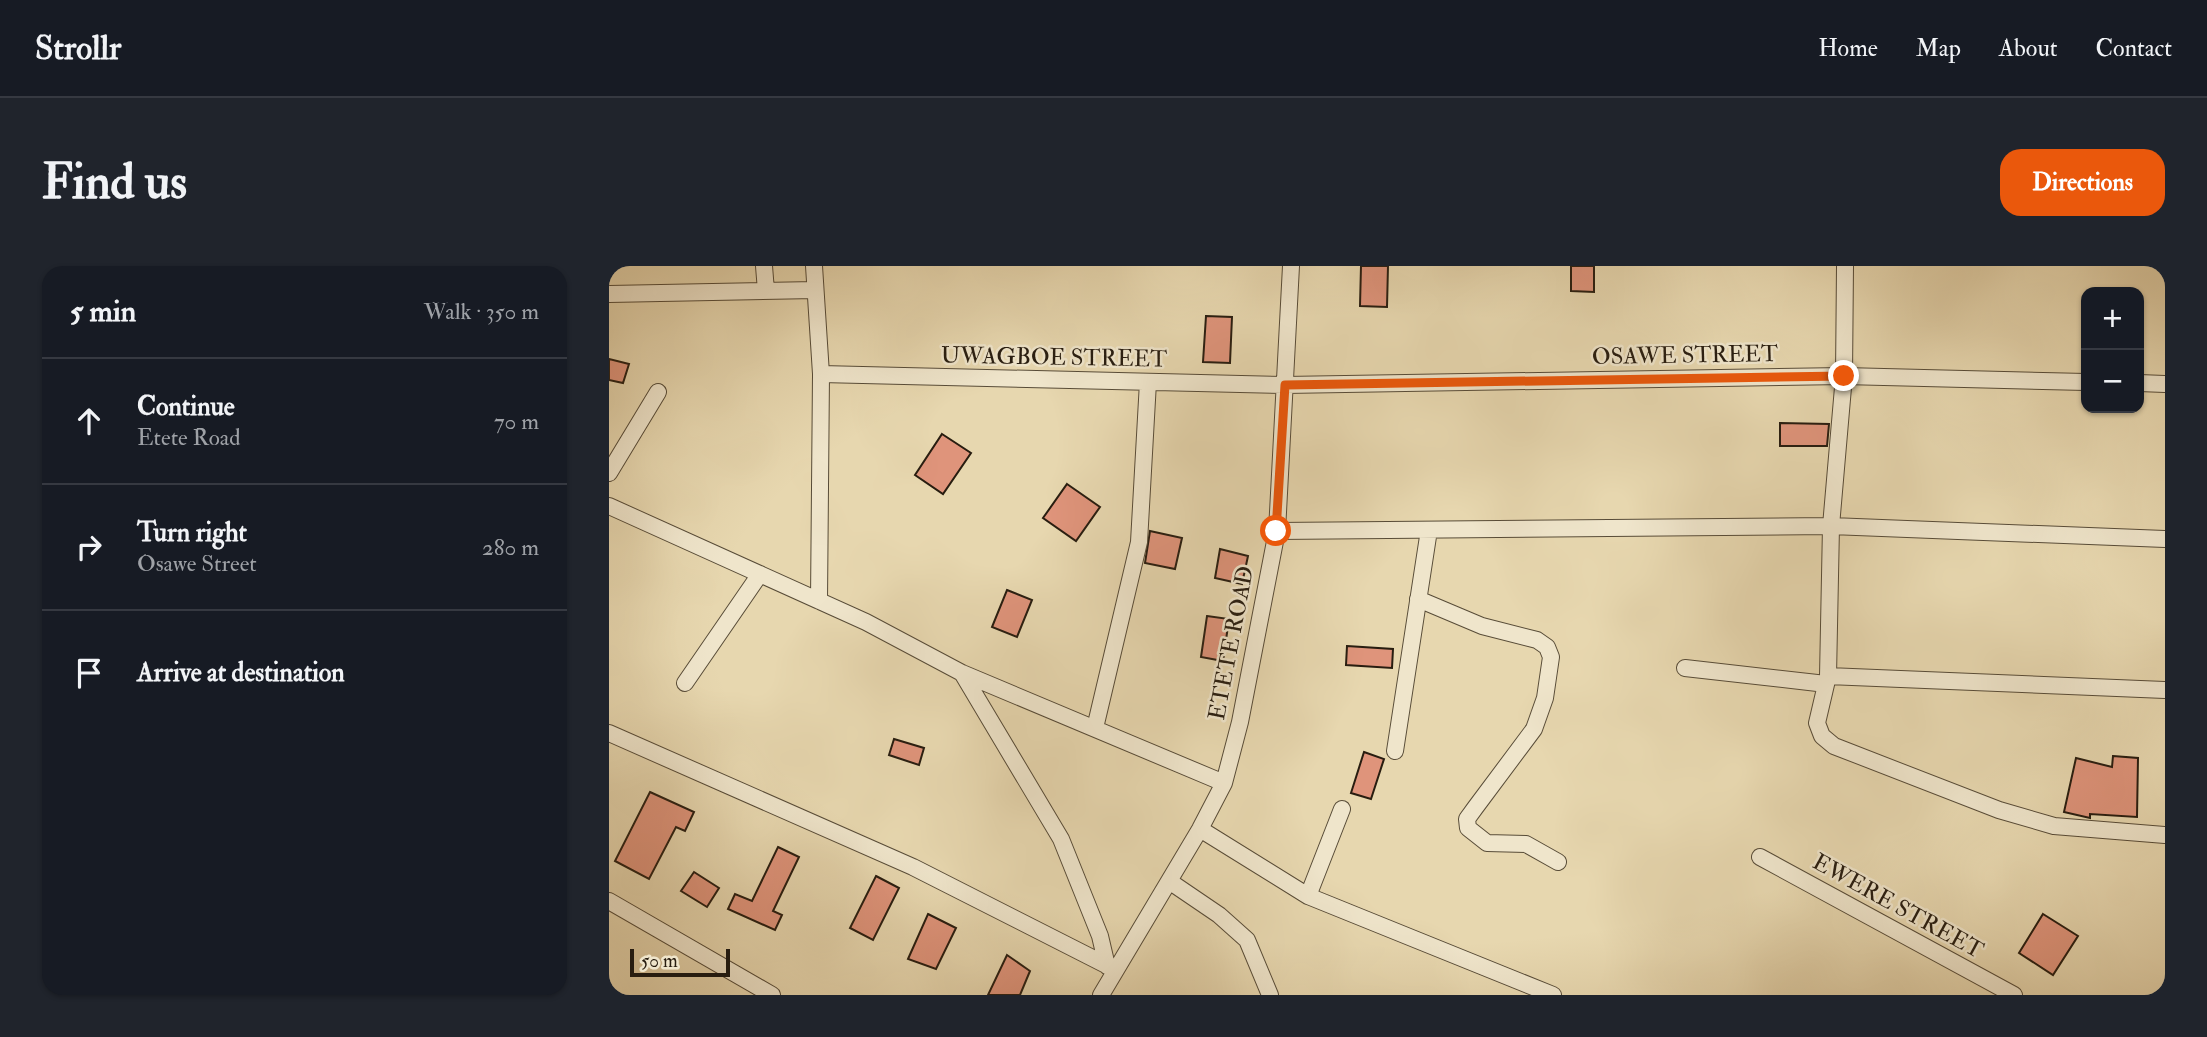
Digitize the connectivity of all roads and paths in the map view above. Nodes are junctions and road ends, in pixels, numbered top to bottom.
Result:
1 (764, 266) edge
2 (814, 266) edge
3 (1291, 266) edge
4 (1845, 266) edge
5 (815, 290) junction
6 (766, 292) junction
7 (609, 293) edge
8 (821, 374) junction
9 (1844, 376) junction
10 (1148, 382) junction
11 (2081, 382) edge
12 (2144, 383) edge
13 (2165, 384) edge
14 (1285, 385) junction
15 (658, 392) dead end
16 (609, 472) edge
17 (609, 506) edge
18 (1831, 526) junction
19 (1429, 530) junction
20 (1276, 531) junction
21 (2165, 539) edge
22 (759, 574) junction
23 (1418, 599) junction
24 (819, 601) junction
25 (1685, 668) dead end
26 (962, 673) junction
27 (1827, 680) junction
28 (685, 683) dead end
29 (2165, 690) edge
30 (1095, 728) junction
31 (609, 733) edge
32 (1395, 751) dead end
33 (1224, 783) junction
34 (1342, 809) dead end
35 (1201, 829) junction
36 (2165, 835) edge
37 (1760, 857) dead end
38 (1559, 862) dead end
39 (1169, 881) junction
40 (1308, 896) junction
41 (609, 901) edge
42 (1111, 968) junction
43 (761, 993) edge
44 (1104, 994) edge
45 (1270, 995) edge
46 (1553, 995) edge
47 (2014, 995) edge

1 - 6 street
2 - 5 street
3 - 14 street, ETETE ROAD
4 - 9 street
5 - 6 street
5 - 8 street
6 - 7 street
8 - 10 street, UWAGBOE STREET
8 - 24 street
9 - 11 street, OSAWE STREET
9 - 14 street, OSAWE STREET
9 - 18 street
10 - 14 street, UWAGBOE STREET
10 - 30 street
12 - 13 street
14 - 20 street, ETETE ROAD
15 - 16 street
17 - 22 street
18 - 19 street
18 - 21 street
18 - 27 street
19 - 20 street
19 - 23 street
20 - 33 street, ETETE ROAD
22 - 24 street
22 - 28 street
23 - 32 street
23 - 38 street
24 - 26 street
25 - 27 street
26 - 30 street
26 - 42 street
27 - 29 street
27 - 36 street
30 - 33 street
31 - 42 street
33 - 35 street, ETETE ROAD
34 - 40 street
35 - 39 street, ETETE ROAD
35 - 40 street
37 - 47 street, EWERE STREET
39 - 42 street, ETETE ROAD
39 - 45 street
40 - 46 street
41 - 43 street
42 - 44 street, ETETE ROAD

